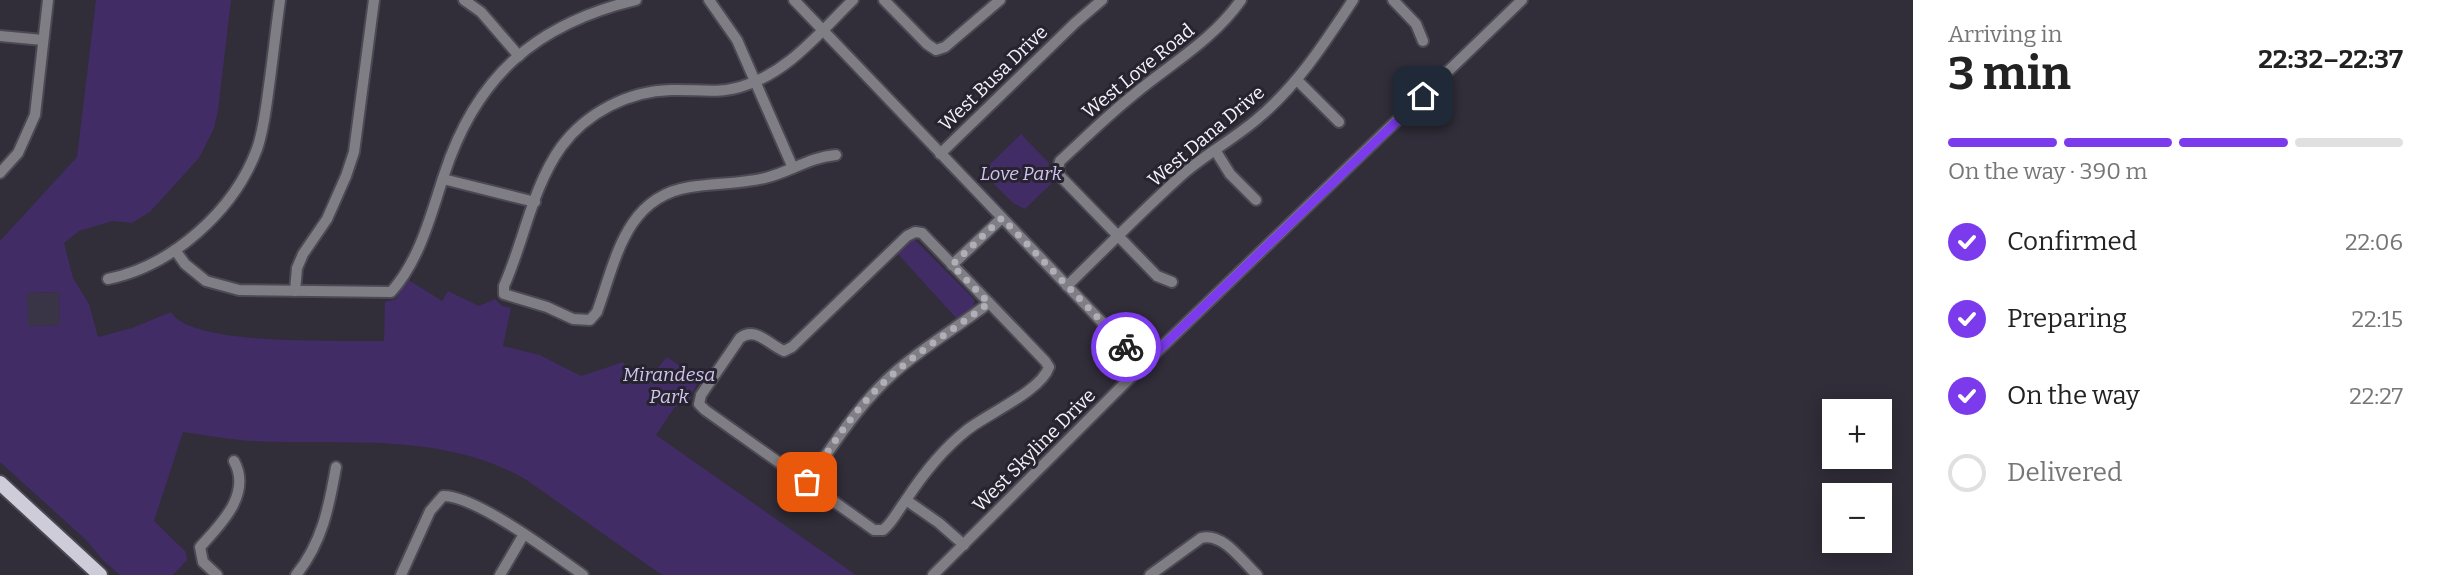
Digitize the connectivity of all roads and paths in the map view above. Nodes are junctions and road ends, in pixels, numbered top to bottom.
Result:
1 (48, 0) edge
2 (280, 0) edge
3 (374, 0) edge
4 (464, 0) edge
5 (636, 0) edge
6 (709, 0) edge
7 (794, 0) edge
8 (853, 0) edge
9 (884, 0) edge
10 (1000, 0) edge
11 (1102, 0) edge
12 (1241, 0) edge
13 (1353, 0) edge
14 (1393, 0) edge
15 (1522, 0) edge
16 (821, 31) junction
17 (0, 36) edge
18 (43, 40) junction
19 (1423, 41) dead end
20 (519, 56) junction
21 (1297, 80) junction
22 (757, 81) junction
23 (1339, 122) dead end
24 (1215, 150) junction
25 (940, 154) junction
26 (836, 155) dead end
27 (793, 168) junction
28 (0, 173) edge
29 (443, 179) junction
30 (1256, 200) dead end
31 (535, 202) junction
32 (1002, 218) junction
33 (1118, 237) junction
34 (175, 250) junction
35 (952, 265) junction
36 (108, 279) dead end
37 (1172, 282) dead end
38 (1067, 286) junction
39 (295, 291) junction
40 (989, 303) junction
41 (1143, 365) junction
42 (234, 461) dead end
43 (336, 467) dead end
44 (807, 482) junction
45 (0, 483) edge
46 (906, 500) junction
47 (524, 534) junction
48 (964, 545) junction
49 (100, 575) edge
50 (217, 575) edge
51 (296, 575) edge
52 (401, 575) edge
53 (500, 575) edge
54 (583, 575) edge
55 (933, 575) edge
56 (1150, 575) edge
57 (1257, 575) edge

1 - 18 street
2 - 34 street
3 - 39 street
4 - 20 street
5 - 20 street
6 - 22 street
7 - 16 street
8 - 16 street
9 - 10 street
11 - 25 street, West Busa Drive
12 - 33 street, West Love Road
13 - 21 street, West Dana Drive
14 - 19 street
15 - 41 street, West Skyline Drive
16 - 22 street
16 - 25 street
17 - 18 street
18 - 28 street
20 - 29 street
21 - 23 street
21 - 24 street, West Dana Drive
22 - 27 street
22 - 31 street
24 - 30 street
24 - 33 street, West Dana Drive
25 - 32 street
26 - 27 street
27 - 31 street
29 - 31 street
29 - 39 street
32 - 35 street
32 - 38 street
33 - 37 street
33 - 38 street, West Dana Drive
34 - 36 street
34 - 39 street
35 - 40 street
35 - 44 street
38 - 41 street
40 - 44 street
40 - 46 street
41 - 48 street, West Skyline Drive
42 - 50 street
43 - 51 street
44 - 46 street
45 - 49 main road
46 - 48 street
47 - 52 street
47 - 53 street
47 - 54 street
48 - 55 street, West Skyline Drive
56 - 57 street

